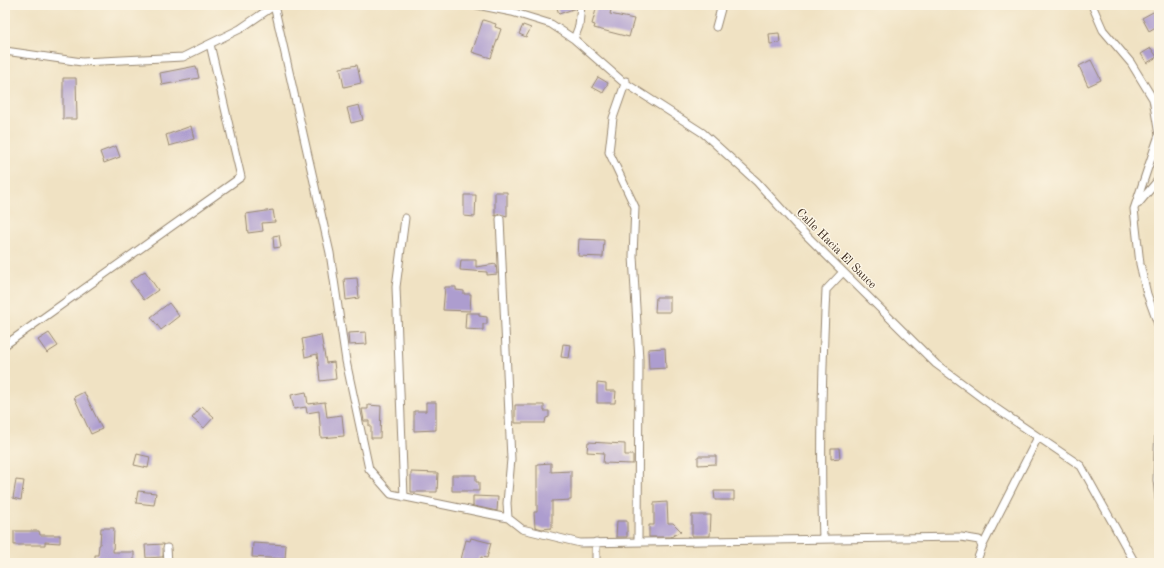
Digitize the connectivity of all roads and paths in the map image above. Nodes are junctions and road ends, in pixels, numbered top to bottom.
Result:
1 (275, 5) edge
2 (477, 5) edge
3 (581, 5) edge
4 (722, 5) edge
5 (1092, 5) edge
6 (716, 27) dead end
7 (574, 39) junction
8 (210, 44) junction
9 (5, 51) edge
10 (626, 82) junction
11 (1159, 135) edge
12 (1159, 180) edge
13 (1134, 209) junction
14 (405, 218) dead end
15 (500, 219) dead end
16 (843, 272) junction
17 (1159, 327) edge
18 (5, 345) edge
19 (1159, 426) edge
20 (1038, 437) junction
21 (404, 496) junction
22 (1159, 499) edge
23 (508, 518) junction
24 (823, 538) junction
25 (638, 541) junction
26 (596, 542) junction
27 (982, 547) junction
28 (167, 548) dead end
29 (168, 563) edge
30 (596, 563) edge
31 (976, 563) edge
32 (1135, 563) edge

1 - 8 street
1 - 21 street
2 - 7 street, Calle Hacia El Sauce
3 - 7 street
4 - 6 street
5 - 11 street
7 - 10 street, Calle Hacia El Sauce
8 - 9 street
8 - 18 street
10 - 16 street, Calle Hacia El Sauce
10 - 25 street
11 - 13 street
12 - 13 street
13 - 17 street
14 - 21 street
15 - 23 street
16 - 20 street, Calle Hacia El Sauce
16 - 24 street
19 - 22 street
20 - 27 street
20 - 32 street, Calle Hacia El Sauce
21 - 23 street
23 - 26 street
24 - 25 street
24 - 27 street
25 - 26 street
26 - 30 street
27 - 31 street
28 - 29 street

